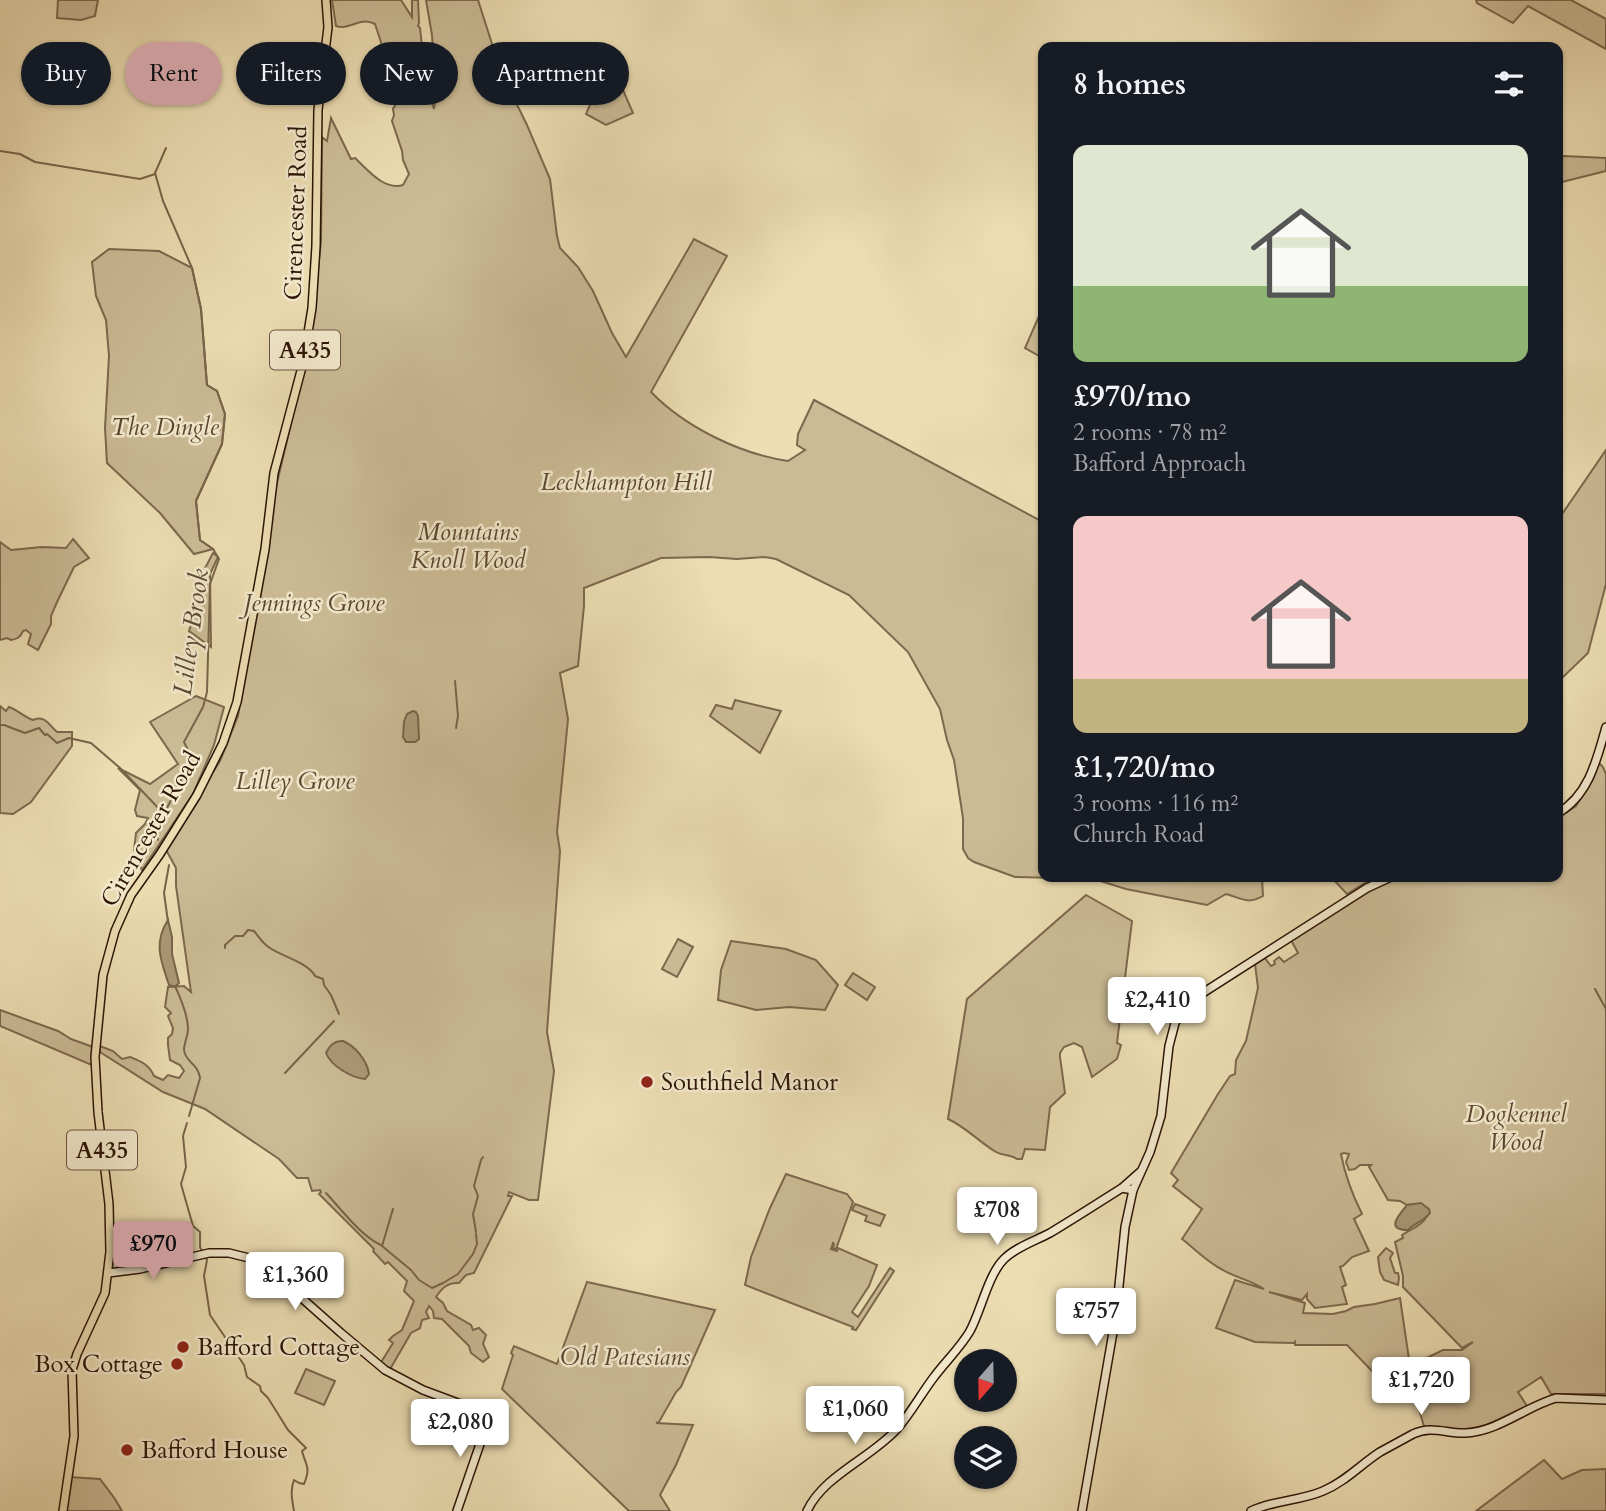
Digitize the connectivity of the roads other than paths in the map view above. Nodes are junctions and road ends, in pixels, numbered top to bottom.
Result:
1 (326, 0) edge
2 (1606, 727) edge
3 (1563, 810) edge
4 (1381, 882) edge
5 (1143, 1167) junction
6 (1122, 1188) junction
7 (1133, 1190) junction
8 (108, 1273) junction
9 (1606, 1400) edge
10 (63, 1511) edge
11 (457, 1511) edge
12 (807, 1511) edge
13 (1082, 1511) edge
14 (1251, 1511) edge

1 - 8 main road, Cirencester Road / A435
2 - 3 street
4 - 5 street
5 - 6 street
5 - 7 street
6 - 7 street
6 - 12 street
7 - 13 street
8 - 10 main road, Cirencester Road / A435
8 - 11 street
9 - 14 street

